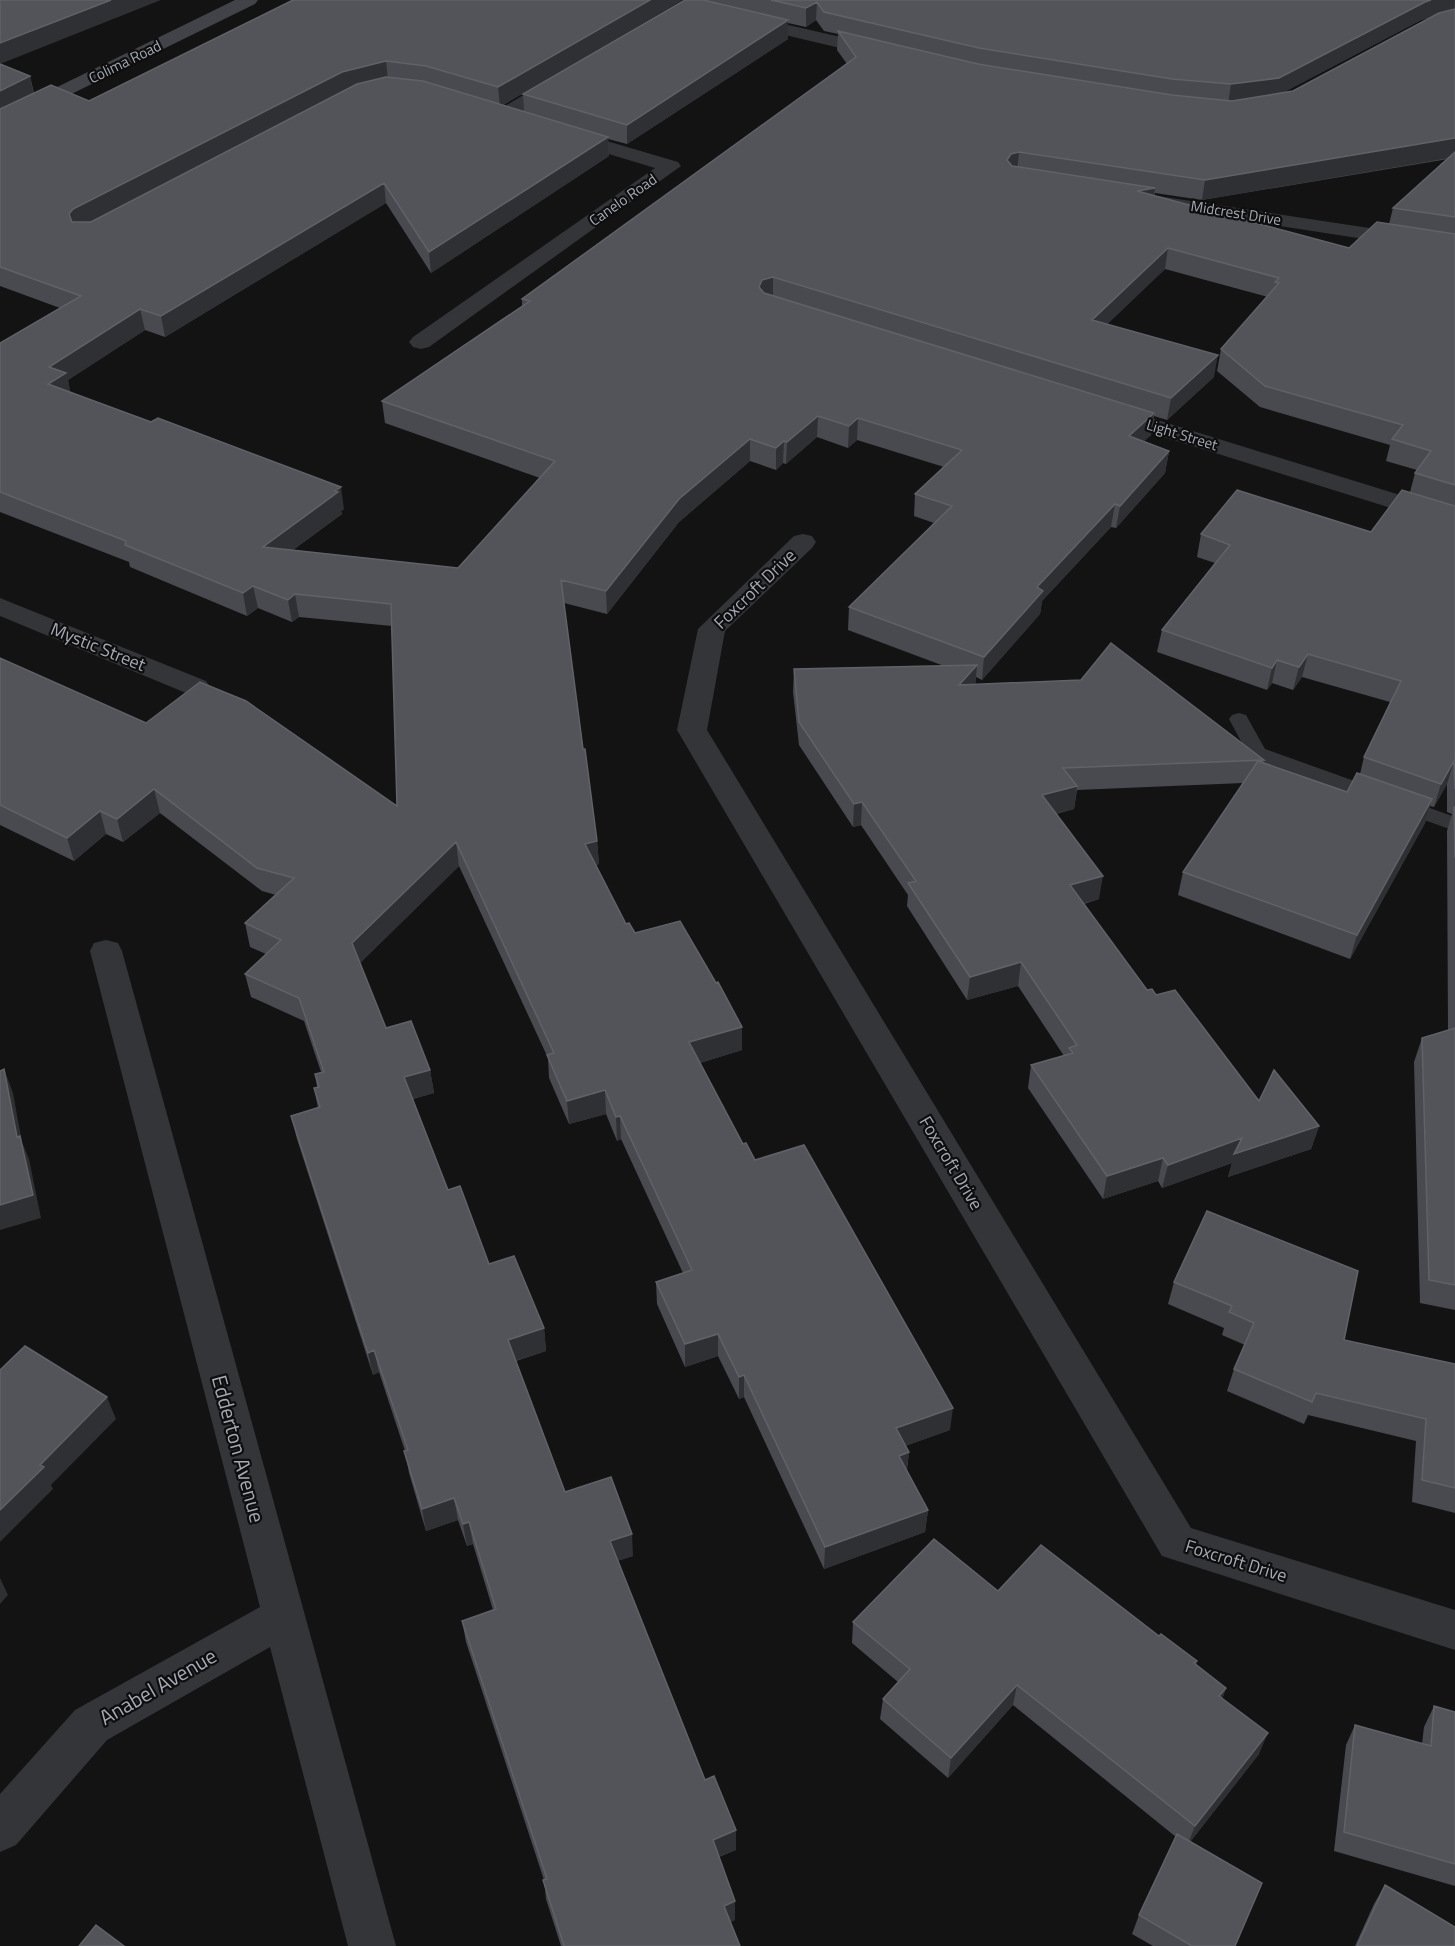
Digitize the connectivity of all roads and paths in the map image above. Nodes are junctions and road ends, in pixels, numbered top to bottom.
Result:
1 (249, 0) edge
2 (723, 15) edge
3 (896, 56) edge
4 (574, 74) edge
5 (480, 110) edge
6 (502, 116) junction
7 (0, 123) edge
8 (524, 123) edge
9 (547, 129) edge
10 (1135, 198) edge
11 (1455, 247) edge
12 (421, 342) dead end
13 (1091, 406) edge
14 (1455, 520) edge
15 (803, 542) dead end
16 (0, 606) edge
17 (196, 687) edge
18 (1239, 719) dead end
19 (1455, 824) edge
20 (106, 951) dead end
21 (282, 1617) junction
22 (1455, 1630) edge
23 (0, 1829) edge
24 (372, 1946) edge

1 - 7 main road, Colima Road
2 - 3 street
4 - 6 street
5 - 6 street
6 - 8 street
9 - 12 street, Canelo Road
10 - 11 street, Midcrest Drive
13 - 14 street, Light Street
15 - 22 street, Foxcroft Drive
16 - 17 street, Mystic Street
18 - 19 lane
20 - 21 street, Edderton Avenue
21 - 23 street, Anabel Avenue
21 - 24 street, Edderton Avenue

